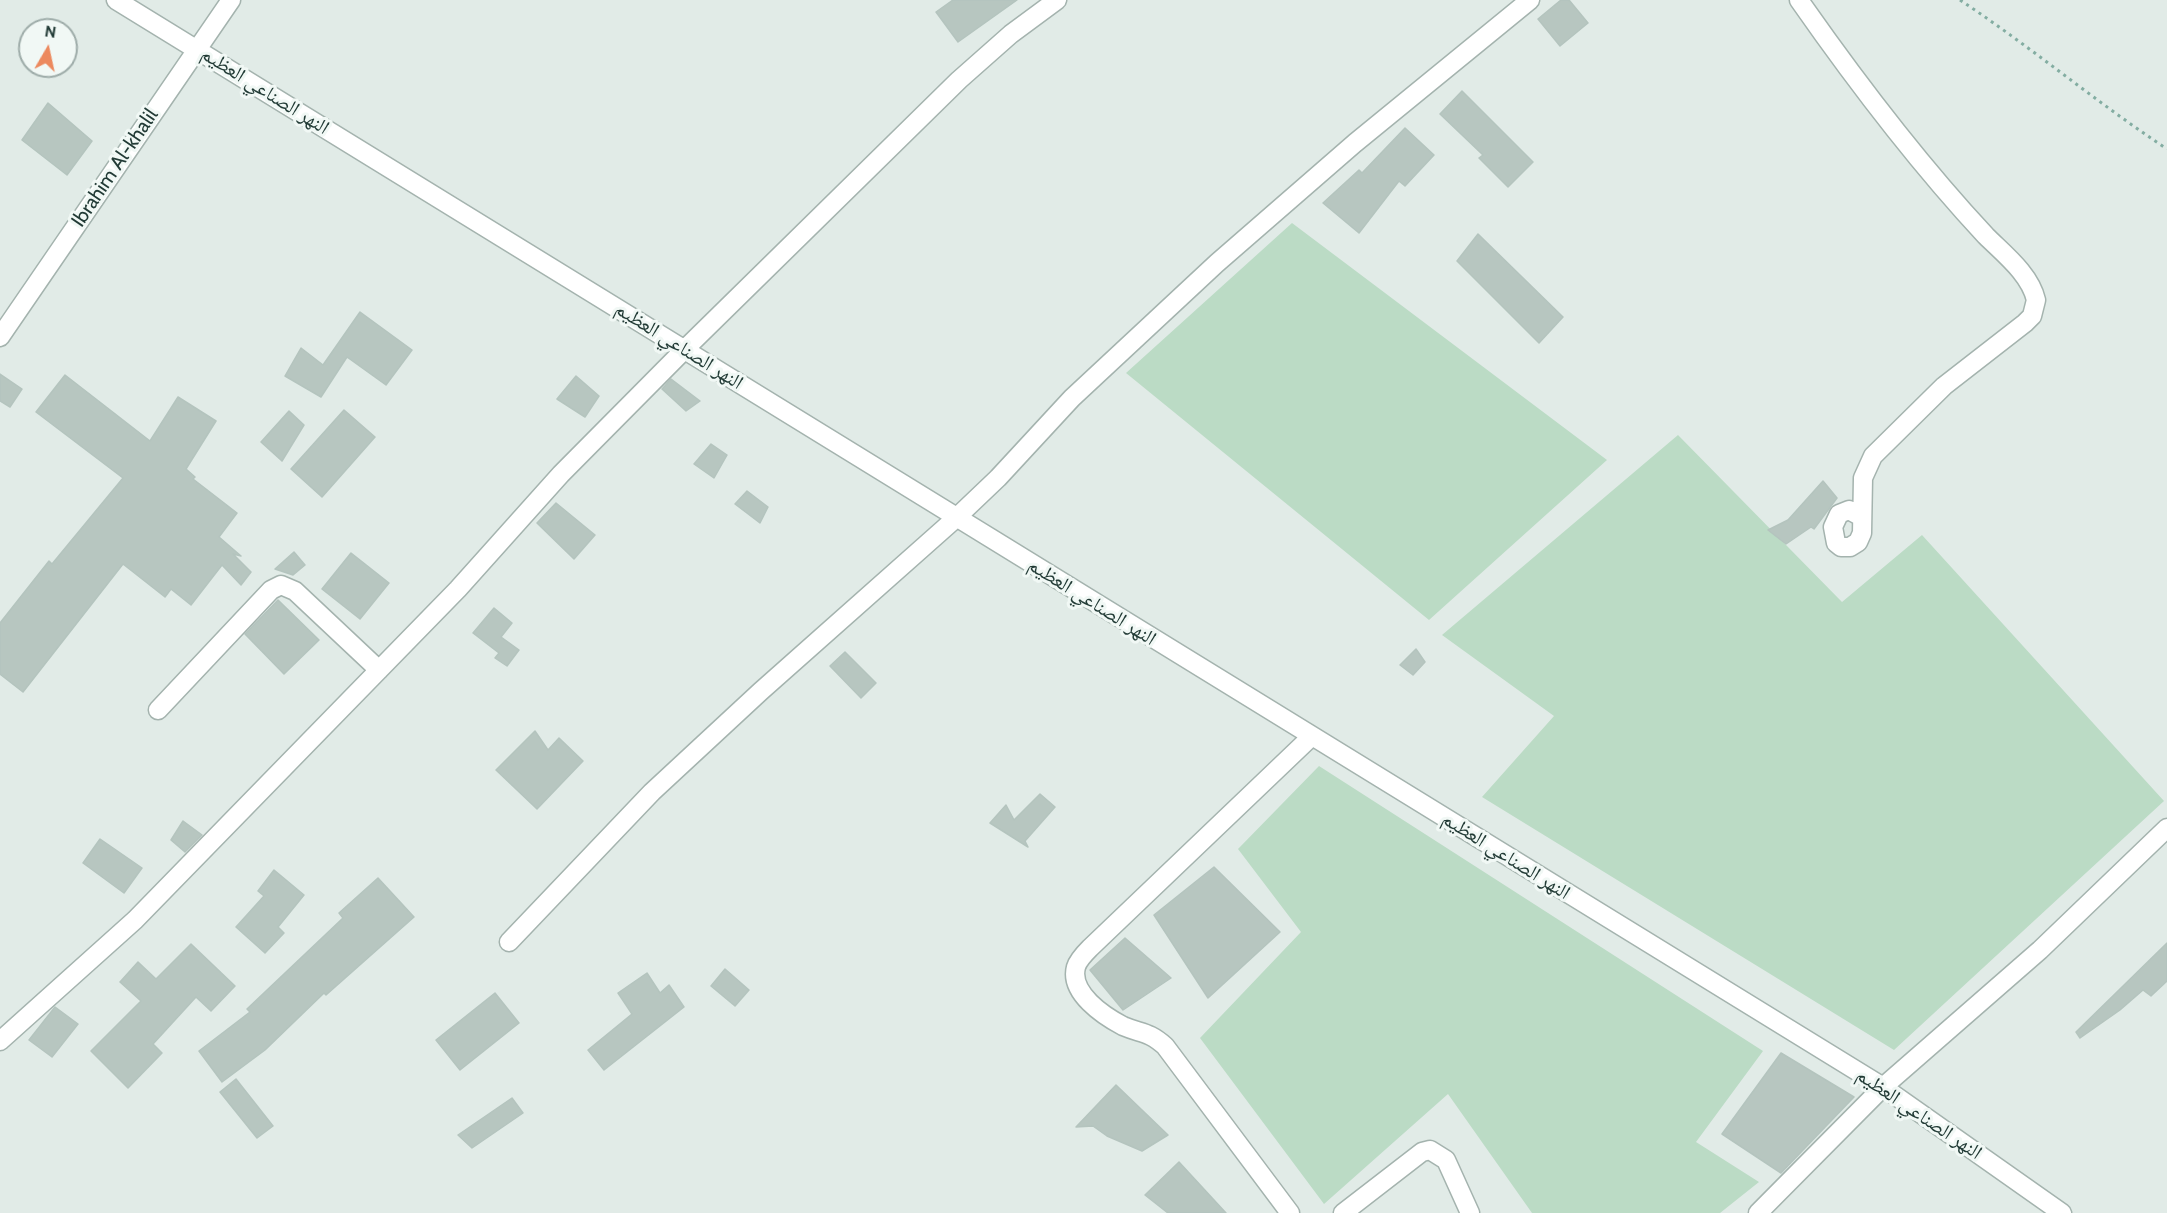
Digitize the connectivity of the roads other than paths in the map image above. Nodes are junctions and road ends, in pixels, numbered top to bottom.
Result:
1 (116, 0) edge
2 (231, 0) edge
3 (1057, 0) edge
4 (1530, 0) edge
5 (1799, 0) edge
6 (197, 49) junction
7 (0, 337) edge
8 (685, 349) junction
9 (1860, 516) dead end
10 (956, 518) junction
11 (378, 670) junction
12 (158, 710) dead end
13 (1311, 736) junction
14 (2167, 828) edge
15 (509, 942) dead end
16 (0, 1041) edge
17 (1883, 1087) junction
18 (1290, 1213) edge
19 (1343, 1213) edge
20 (1470, 1213) edge
21 (1758, 1213) edge
22 (2062, 1213) edge

1 - 6 street, النهر الصناعي العظيم
2 - 6 street, Ibrahim Al-khalil
3 - 8 street
4 - 10 street
5 - 9 street
6 - 7 street, Ibrahim Al-khalil
6 - 8 street, النهر الصناعي العظيم
8 - 10 street, النهر الصناعي العظيم
8 - 11 street
10 - 13 street, النهر الصناعي العظيم
10 - 15 street
11 - 12 street
11 - 16 street
13 - 17 street, النهر الصناعي العظيم
13 - 18 street
14 - 17 street
17 - 21 street
17 - 22 street, النهر الصناعي العظيم
19 - 20 street

